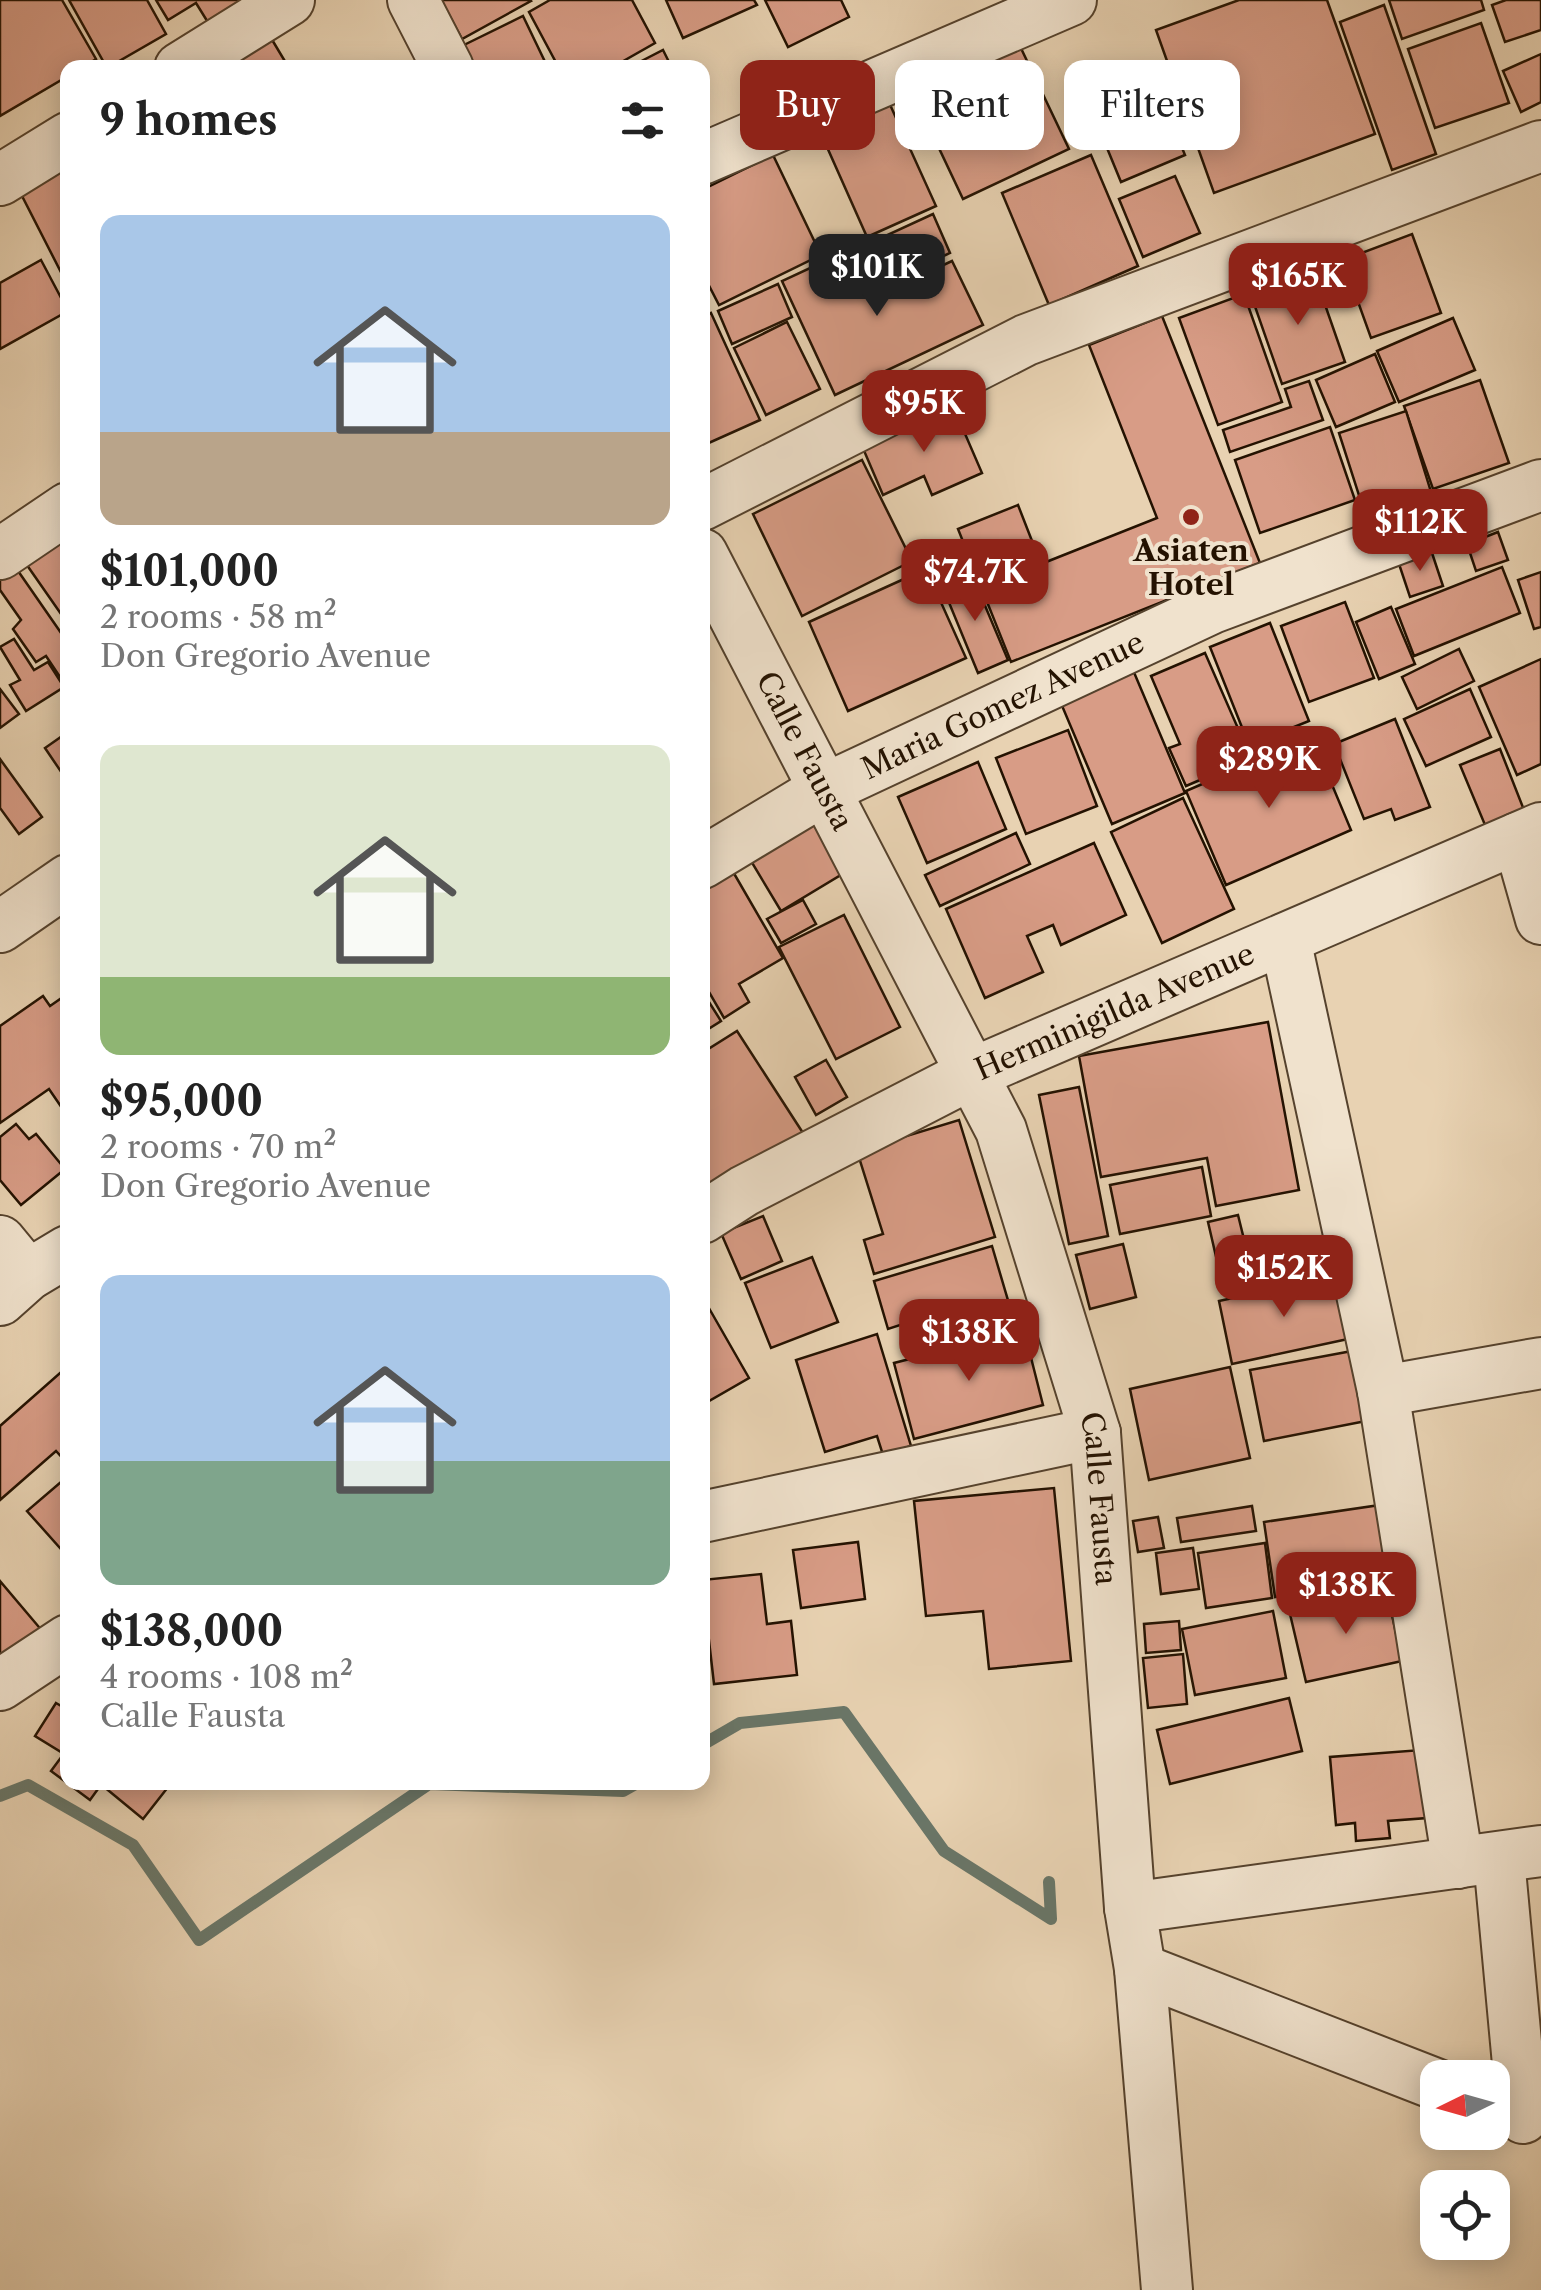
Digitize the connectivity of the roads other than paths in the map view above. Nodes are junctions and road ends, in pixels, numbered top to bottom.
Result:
1 (288, 0) edge
2 (412, 0) edge
3 (1071, 0) edge
4 (193, 60) edge
5 (444, 60) edge
6 (60, 143) edge
7 (1541, 146) edge
8 (710, 156) edge
9 (0, 180) edge
10 (1541, 485) edge
11 (710, 501) edge
12 (60, 513) edge
13 (0, 554) edge
14 (710, 569) edge
15 (824, 789) junction
16 (1530, 833) edge
17 (710, 859) edge
18 (60, 886) edge
19 (1541, 919) edge
20 (0, 927) edge
21 (1284, 939) junction
22 (971, 1074) junction
23 (710, 1213) edge
24 (1541, 1363) edge
25 (1383, 1391) junction
26 (1095, 1433) junction
27 (710, 1516) edge
28 (60, 1645) edge
29 (0, 1685) edge
30 (1500, 1858) edge
31 (1130, 1908) junction
32 (1140, 1969) junction
33 (1420, 2078) edge
34 (1519, 2117) edge
35 (1167, 2290) edge

1 - 4 street
2 - 5 street
3 - 8 street
6 - 9 street
7 - 11 street
10 - 15 street, Maria Gomez Avenue
12 - 13 street
14 - 15 street, Calle Fausta
15 - 17 street, Maria Gomez Avenue
15 - 22 street, Calle Fausta
16 - 19 street
16 - 21 street, Herminigilda Avenue
18 - 20 street
21 - 22 street, Herminigilda Avenue
21 - 25 street
22 - 23 street, Herminigilda Avenue
22 - 26 street, Calle Fausta
24 - 25 street
25 - 30 street
26 - 27 street
26 - 31 street, Calle Fausta
28 - 29 street
30 - 31 street
30 - 34 street
31 - 32 street, Calle Fausta
32 - 33 street
32 - 35 street, Calle Fausta

